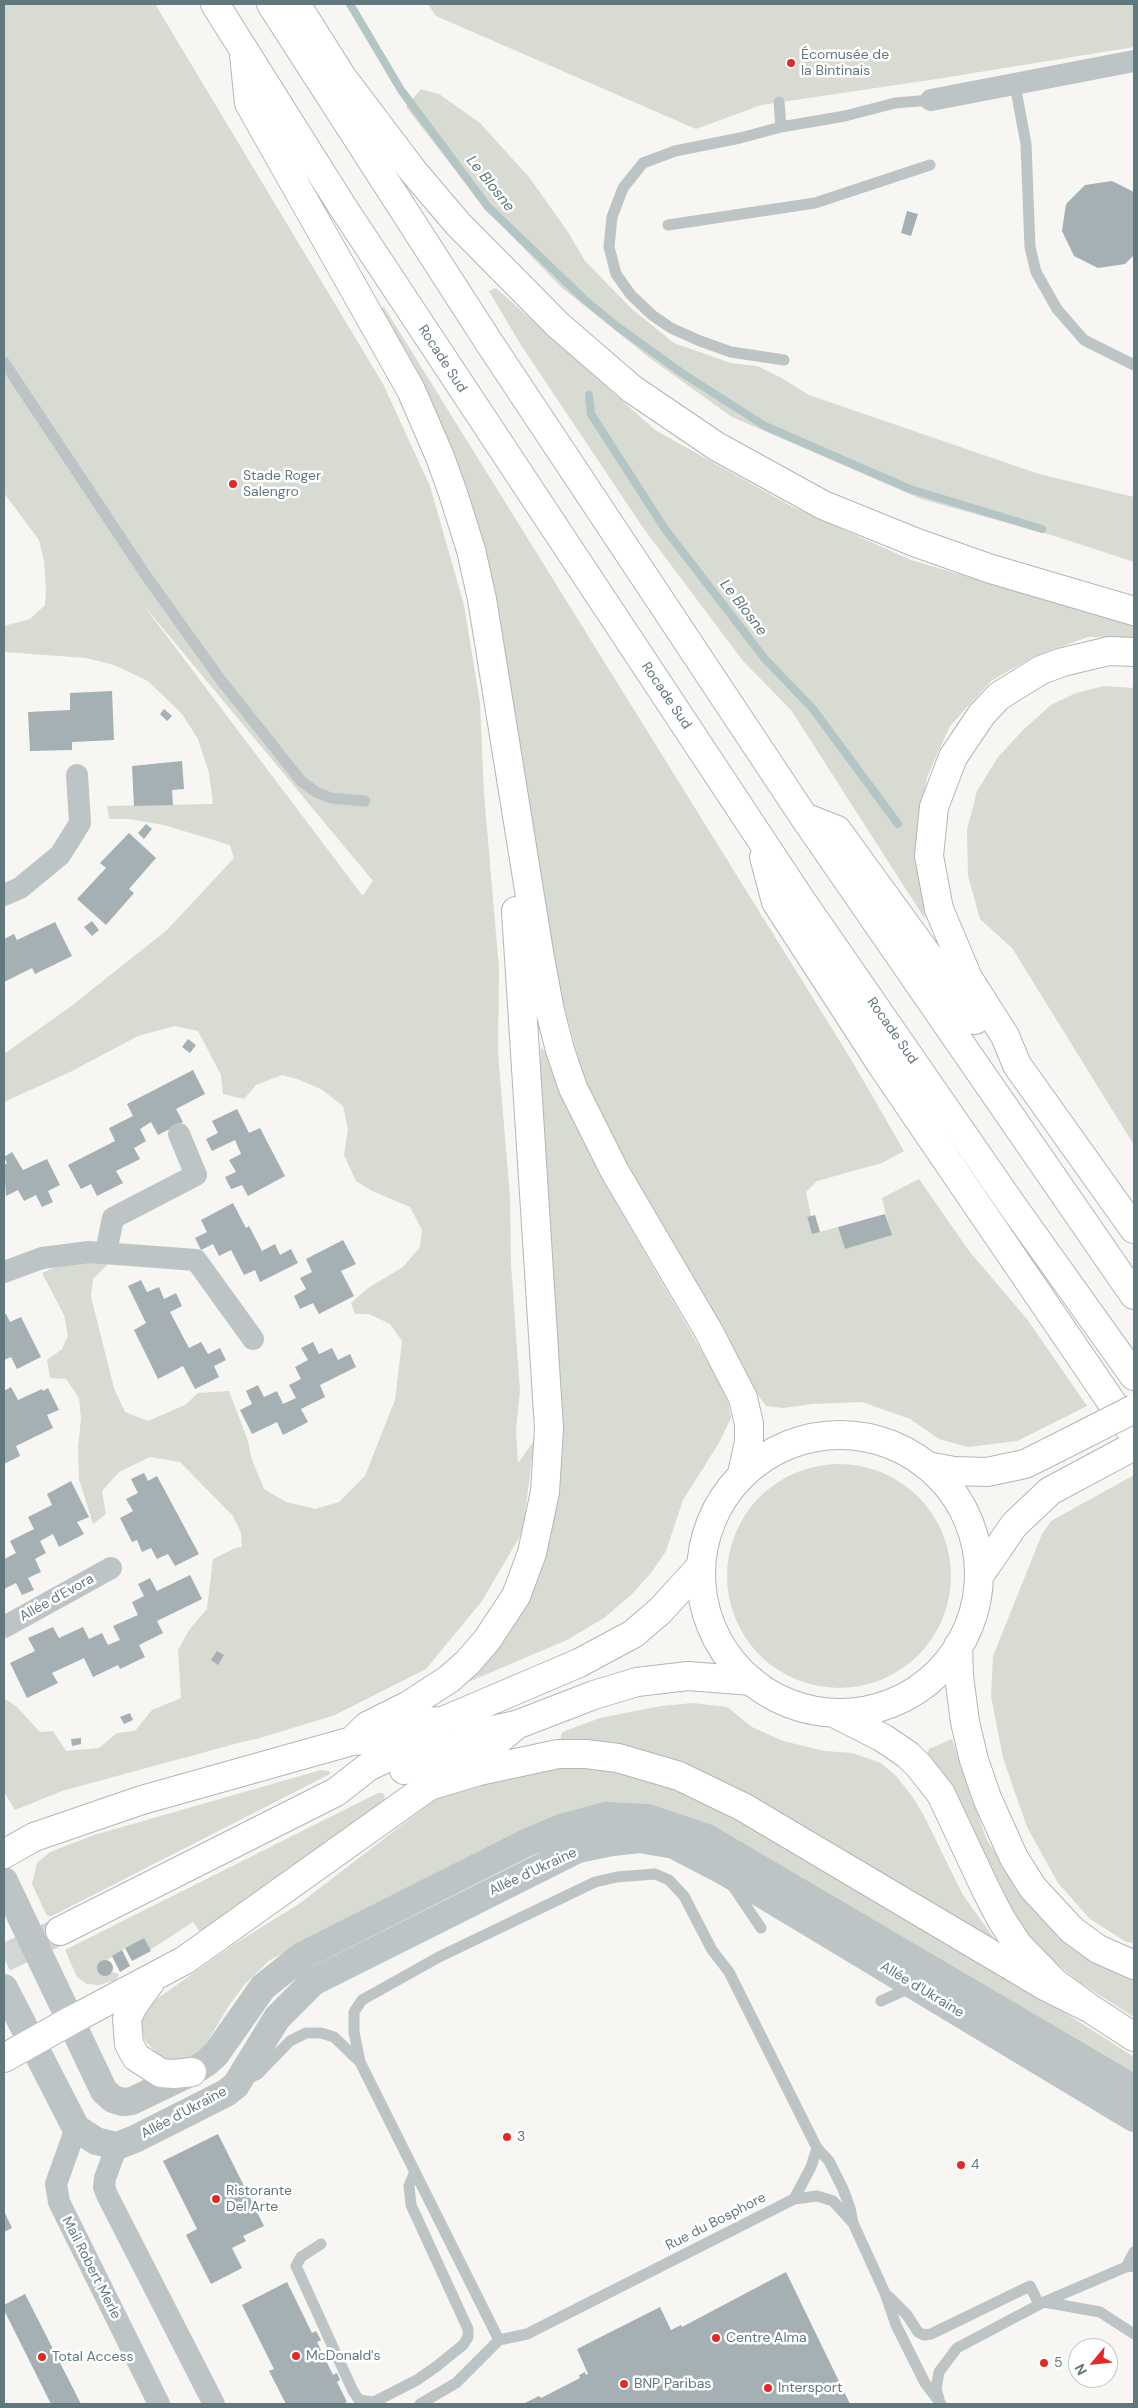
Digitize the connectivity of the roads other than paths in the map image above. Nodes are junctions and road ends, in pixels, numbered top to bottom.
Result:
1 (215, 4) edge
2 (271, 4) edge
3 (296, 4) edge
4 (243, 49) junction
5 (1134, 61) edge
6 (1015, 85) junction
7 (931, 100) joint
8 (778, 102) dead end
9 (781, 127) junction
10 (930, 165) dead end
11 (668, 225) dead end
12 (784, 360) dead end
13 (4, 362) edge
14 (1134, 365) edge
15 (1134, 611) edge
16 (1134, 652) edge
17 (77, 775) dead end
18 (510, 780) junction
19 (365, 800) dead end
20 (804, 817) junction
21 (758, 833) junction
22 (4, 895) edge
23 (1017, 1065) junction
24 (179, 1134) dead end
25 (1134, 1229) edge
26 (106, 1252) junction
27 (4, 1272) edge
28 (1134, 1294) edge
29 (253, 1339) dead end
30 (1134, 1376) edge
31 (1134, 1409) edge
32 (1134, 1434) edge
33 (1134, 1446) edge
34 (928, 1466) junction
35 (742, 1474) junction
36 (701, 1566) junction
37 (111, 1568) dead end
38 (979, 1576) junction
39 (4, 1627) edge
40 (958, 1646) junction
41 (752, 1681) junction
42 (834, 1713) junction
43 (442, 1721) junction
44 (516, 1725) junction
45 (352, 1741) junction
46 (429, 1786) junction
47 (336, 1792) junction
48 (4, 1854) edge
49 (724, 1871) junction
50 (4, 1881) edge
51 (761, 1928) dead end
52 (60, 1931) tunnel mouth
53 (1134, 1965) edge
54 (153, 1979) junction
55 (915, 1986) junction
56 (4, 1988) edge
57 (881, 2001) dead end
58 (1091, 2009) junction
59 (70, 2022) junction
60 (1134, 2036) edge
61 (31, 2043) junction
62 (4, 2058) edge
63 (360, 2062) junction
64 (192, 2072) junction
65 (236, 2085) junction
66 (1133, 2111) edge
67 (76, 2128) junction
68 (117, 2146) junction
69 (817, 2148) junction
70 (415, 2172) junction
71 (794, 2199) junction
72 (853, 2223) junction
73 (322, 2244) dead end
74 (1134, 2252) edge
75 (1130, 2266) edge
76 (885, 2294) junction
77 (1042, 2303) junction
78 (1134, 2334) edge
79 (499, 2340) junction
80 (940, 2403) edge
81 (159, 2404) edge
82 (214, 2404) edge
83 (420, 2404) edge

1 - 4 main road, Rocade Sud
2 - 20 main road
3 - 15 main road
4 - 18 main road
4 - 21 main road, Rocade Sud
5 - 6 street
6 - 7 street
6 - 14 lane
7 - 9 lane
8 - 9 lane
9 - 12 lane
10 - 11 lane
13 - 19 lane
16 - 23 main road
17 - 22 street
18 - 35 main road
18 - 45 main road
20 - 23 main road
20 - 28 main road
21 - 30 main road, Rocade Sud
21 - 32 main road
23 - 25 main road
24 - 26 street
26 - 27 street
26 - 29 street
31 - 34 main road, bridge
33 - 38 main road
34 - 35 main road
34 - 38 main road
35 - 36 main road
36 - 41 main road
36 - 43 main road
37 - 39 street, Allée d'Evora
38 - 40 main road
40 - 42 main road
40 - 53 main road
41 - 42 main road
41 - 44 main road
42 - 58 main road
43 - 45 main road
43 - 47 main road
44 - 46 main road
44 - 47 main road
45 - 48 main road
46 - 54 main road
46 - 58 main road
47 - 52 main road
49 - 51 lane
49 - 55 street, Allée d'Ukraine
49 - 65 street, Allée d'Ukraine
50 - 59 street
54 - 59 main road
54 - 64 main road
55 - 57 lane
55 - 66 street, Allée d'Ukraine
56 - 61 street
58 - 60 main road
59 - 61 main road
59 - 64 street, Allée d'Ukraine
61 - 62 main road
61 - 67 street
63 - 65 lane
63 - 69 lane
63 - 70 lane
64 - 66 street, Allée d'Ukraine
65 - 68 street, Allée d'Ukraine
67 - 68 street
67 - 81 street, Mail Robert Merle
68 - 82 street
69 - 71 lane
69 - 72 lane
70 - 73 lane
70 - 79 lane
71 - 72 lane, Rue du Bosphore
71 - 79 lane, Rue du Bosphore
72 - 76 lane, Rue du Bosphore
74 - 75 lane
75 - 77 lane
76 - 77 lane
76 - 80 lane, Rue du Bosphore
77 - 78 lane
77 - 80 lane
79 - 83 lane

